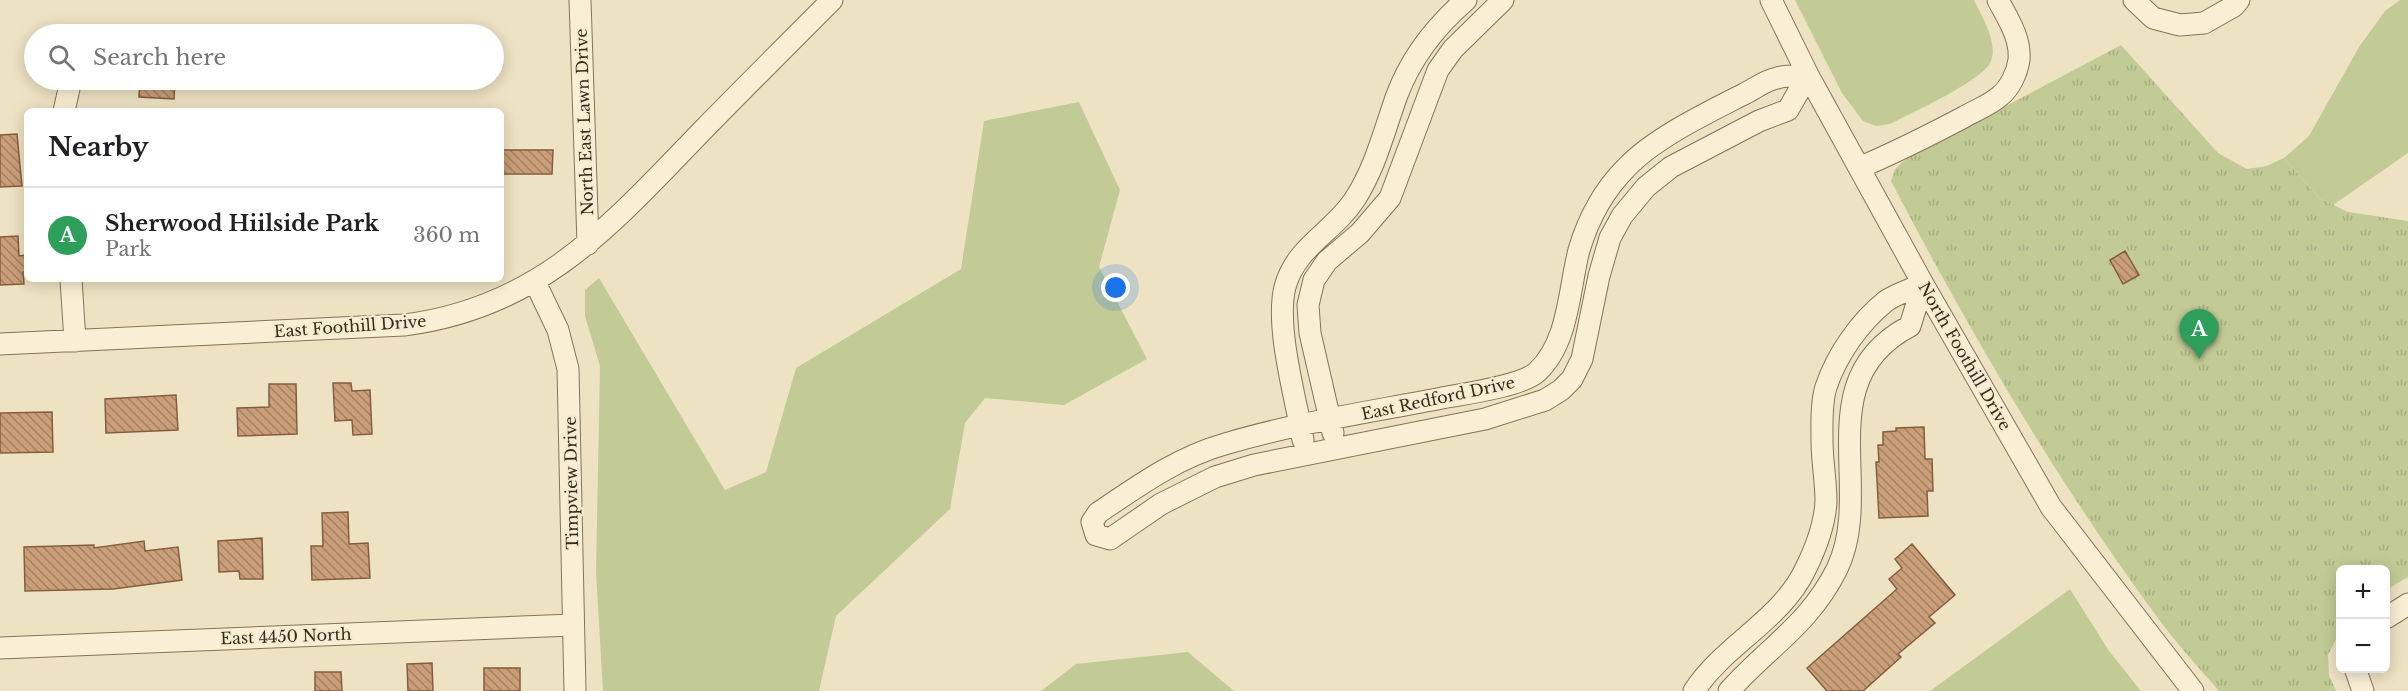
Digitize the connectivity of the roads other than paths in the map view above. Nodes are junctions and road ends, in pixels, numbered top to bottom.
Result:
1 (580, 0) edge
2 (832, 0) edge
3 (1466, 0) edge
4 (1503, 0) edge
5 (1771, 0) edge
6 (2134, 0) edge
7 (2239, 0) edge
8 (2004, 2) edge
9 (1808, 75) junction
10 (69, 90) edge
11 (65, 108) edge
12 (1861, 167) junction
13 (588, 244) junction
14 (71, 282) edge
15 (535, 282) junction
16 (1923, 284) junction
17 (1851, 339) junction
18 (75, 340) junction
19 (0, 344) edge
20 (1873, 356) junction
21 (1330, 420) junction
22 (1301, 426) junction
23 (1337, 448) junction
24 (1306, 454) junction
25 (2408, 604) edge
26 (2390, 615) edge
27 (573, 625) junction
28 (0, 648) edge
29 (2356, 673) edge
30 (575, 691) edge
31 (1694, 691) edge
32 (1729, 691) edge
33 (2193, 691) edge
34 (2363, 691) edge

1 - 13 street, North East Lawn Drive
2 - 13 street, East Foothill Drive
3 - 22 street
4 - 21 street
5 - 9 street, North Foothill Drive
6 - 7 street
8 - 12 street
9 - 12 street, North Foothill Drive
9 - 21 street, East Redford Drive
9 - 23 street, East Redford Drive
10 - 11 street
12 - 16 street, North Foothill Drive
13 - 15 street, East Foothill Drive
14 - 18 street
15 - 18 street, East Foothill Drive
15 - 27 street, Timpview Drive
16 - 17 street
16 - 20 street
16 - 33 street, North Foothill Drive
17 - 20 street
17 - 31 street
18 - 19 street, East Foothill Drive
20 - 32 street
21 - 22 street, East Redford Drive
21 - 23 street
22 - 24 street
22 - 24 street, East Redford Drive
23 - 24 street, East Redford Drive
25 - 26 street
27 - 28 street, East 4450 North
27 - 30 street, Timpview Drive
29 - 34 street

